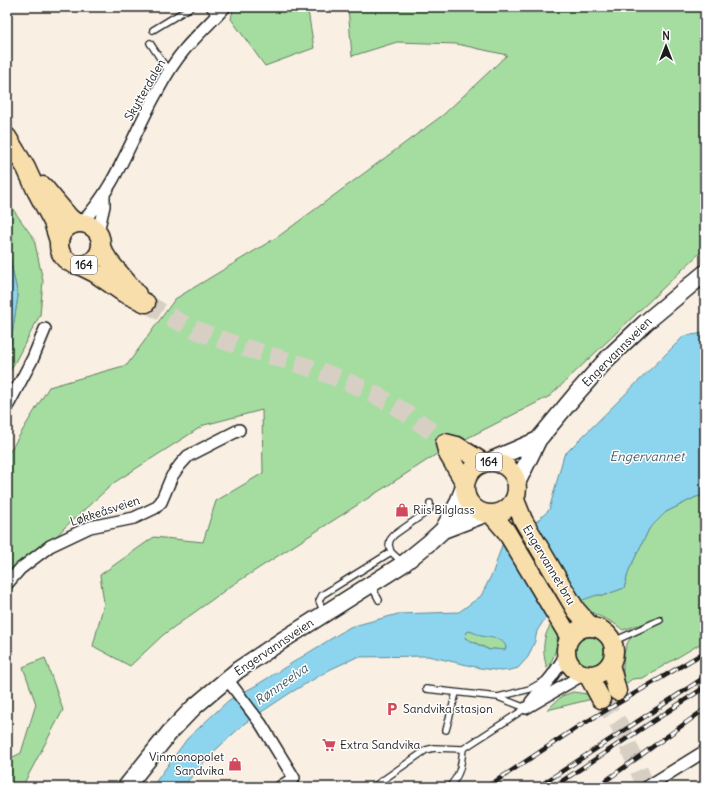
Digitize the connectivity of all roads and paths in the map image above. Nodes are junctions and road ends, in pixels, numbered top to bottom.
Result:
1 (191, 7) edge
2 (209, 7) edge
3 (225, 7) edge
4 (216, 17) junction
5 (153, 30) dead end
6 (150, 43) dead end
7 (169, 72) junction
8 (7, 137) edge
9 (26, 168) junction
10 (104, 197) junction
11 (79, 223) junction
12 (99, 240) junction
13 (59, 241) junction
14 (81, 266) junction
15 (705, 272) edge
16 (45, 329) dead end
17 (7, 407) edge
18 (239, 430) dead end
19 (538, 440) junction
20 (485, 462) junction
21 (464, 485) junction
22 (516, 491) junction
23 (430, 503) dead end
24 (489, 514) junction
25 (443, 530) junction
26 (391, 552) junction
27 (403, 564) junction
28 (7, 584) edge
29 (371, 585) junction
30 (380, 600) dead end
31 (324, 614) junction
32 (660, 620) dead end
33 (591, 627) junction
34 (612, 642) junction
35 (568, 647) junction
36 (610, 664) junction
37 (586, 675) junction
38 (552, 676) junction
39 (231, 686) junction
40 (426, 690) dead end
41 (617, 691) tunnel mouth
42 (456, 693) junction
43 (498, 697) junction
44 (601, 699) tunnel mouth
45 (526, 708) junction
46 (446, 730) dead end
47 (463, 749) junction
48 (705, 750) edge
49 (126, 787) edge
50 (280, 787) edge
51 (373, 787) edge
52 (450, 787) edge
53 (647, 787) edge

1 - 5 lane
2 - 4 lane
3 - 4 street, Skytterdalen
4 - 7 street, Skytterdalen
6 - 7 lane
7 - 10 street, Skytterdalen
8 - 9 main road, 164
9 - 11 main road, 164
9 - 13 main road, 164
10 - 11 street, Skytterdalen
10 - 12 street, Skytterdalen
11 - 12 main road, 164
11 - 13 main road
12 - 14 main road, 164
12 - 14 main road, 164
13 - 14 main road, 164
15 - 19 main road, Engervannsveien
16 - 17 street
18 - 28 street, Løkkeåsveien
19 - 20 main road, Engervannsveien
19 - 22 main road, Engervannsveien
20 - 21 main road, 164
20 - 21 main road, 164
20 - 22 main road, 164
21 - 24 main road, 164
21 - 25 main road, Engervannsveien
22 - 24 main road
22 - 33 main road, Engervannet bru / 164
23 - 26 lane
24 - 25 main road, Engervannsveien
24 - 35 main road, Engervannet bru / 164
25 - 27 main road, Engervannsveien
26 - 27 lane
26 - 31 lane
27 - 29 main road, Engervannsveien
29 - 30 lane
29 - 31 main road, Engervannsveien
31 - 39 main road, Engervannsveien
32 - 34 lane
33 - 34 main road, 164
33 - 35 main road
34 - 36 main road
35 - 37 main road, 164
35 - 38 street
36 - 37 main road
36 - 41 main road
37 - 44 main road, 164
37 - 45 street
38 - 43 lane
38 - 45 street
39 - 49 main road, Engervannsveien
39 - 50 street
40 - 42 lane
42 - 43 lane
42 - 46 lane
43 - 45 lane
45 - 47 lane
47 - 51 lane
47 - 52 lane
48 - 53 street

